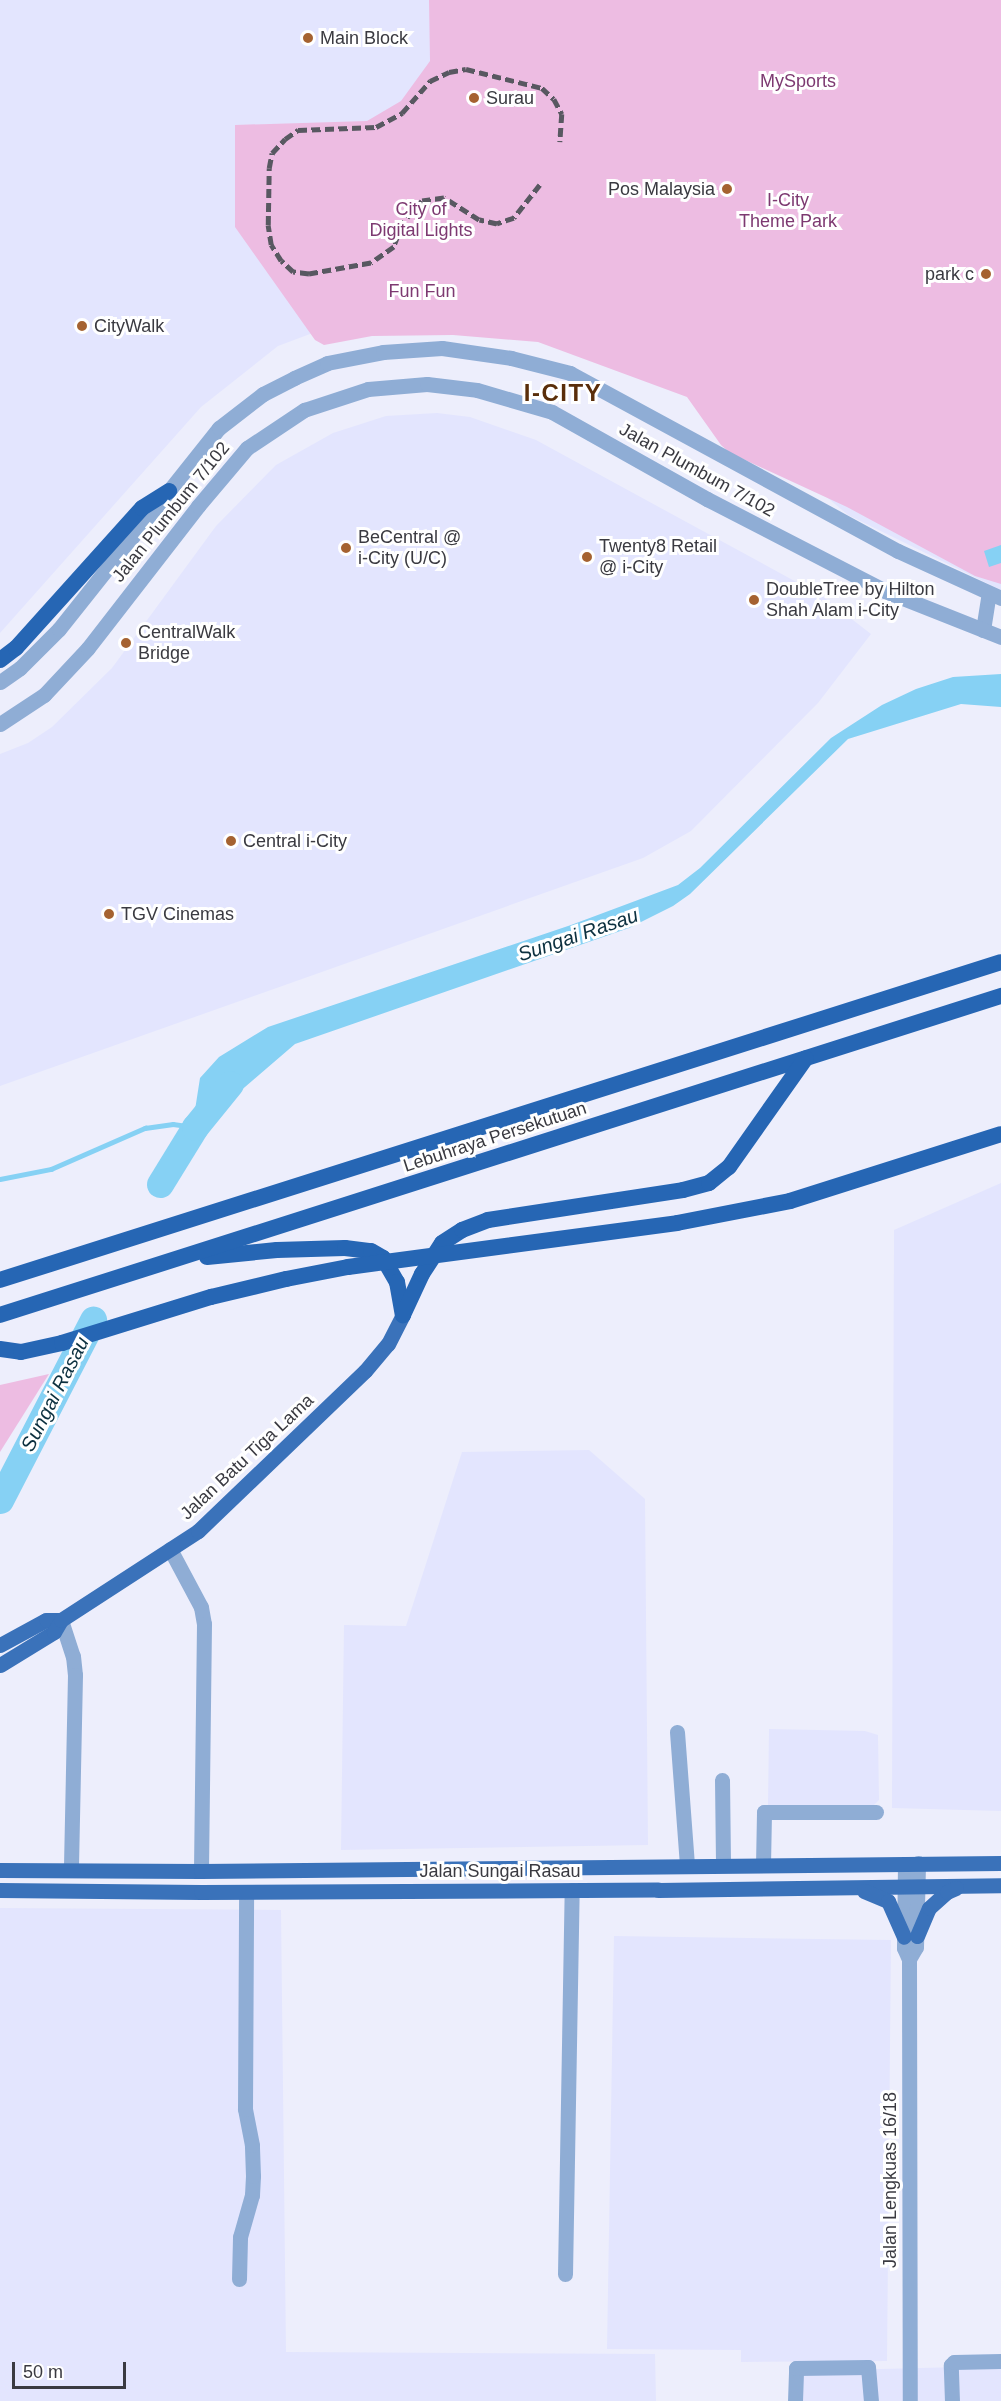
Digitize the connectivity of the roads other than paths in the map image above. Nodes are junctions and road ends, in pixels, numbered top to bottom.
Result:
1 (169, 491) junction
2 (995, 596) edge
3 (983, 630) junction
4 (1001, 637) edge
5 (0, 660) edge
6 (0, 682) edge
7 (0, 724) edge
8 (1001, 962) edge
9 (1001, 996) edge
10 (806, 1058) junction
11 (1001, 1134) edge
12 (173, 1260) junction
13 (0, 1280) edge
14 (0, 1315) edge
15 (403, 1315) junction
16 (0, 1349) edge
17 (170, 1549) junction
18 (61, 1620) junction
19 (0, 1645) edge
20 (0, 1665) edge
21 (677, 1732) dead end
22 (722, 1780) dead end
23 (876, 1812) dead end
24 (1001, 1863) edge
25 (911, 1864) junction
26 (723, 1865) junction
27 (762, 1865) junction
28 (687, 1866) junction
29 (0, 1870) edge
30 (72, 1870) junction
31 (201, 1871) junction
32 (962, 1885) junction
33 (1001, 1885) edge
34 (911, 1888) junction
35 (840, 1889) junction
36 (0, 1890) edge
37 (572, 1890) junction
38 (246, 1892) junction
39 (910, 1937) junction
40 (565, 2274) dead end
41 (239, 2279) dead end
42 (1001, 2361) edge
43 (795, 2401) edge
44 (871, 2401) edge
45 (910, 2401) edge
46 (952, 2401) edge

1 - 2 street, Jalan Plumbum 7/102
1 - 5 highway
1 - 6 street, Jalan Plumbum 7/102
2 - 3 street
3 - 4 street, Jalan Plumbum 7/102
3 - 7 street, Jalan Plumbum 7/102
8 - 13 highway, Lebuhraya Persekutuan
9 - 10 highway, Lebuhraya Persekutuan
10 - 12 highway, Lebuhraya Persekutuan
10 - 15 highway
11 - 16 highway, bridge
12 - 14 highway, Lebuhraya Persekutuan
12 - 15 highway
15 - 17 main road, Jalan Batu Tiga Lama
17 - 18 main road, Jalan Batu Tiga Lama
17 - 31 street
18 - 19 main road, Jalan Batu Tiga Lama
18 - 20 main road, Jalan Batu Tiga Lama
18 - 30 street
21 - 28 street
22 - 26 street
23 - 27 street
24 - 25 main road, Jalan Sungai Rasau
25 - 27 main road, Jalan Sungai Rasau
25 - 34 street, Jalan Lengkuas 16/18
26 - 27 main road, Jalan Sungai Rasau
26 - 28 main road, Jalan Sungai Rasau
28 - 31 main road, Jalan Sungai Rasau
29 - 30 main road, Jalan Sungai Rasau
30 - 31 main road, Jalan Sungai Rasau
32 - 33 main road, Jalan Sungai Rasau
32 - 34 main road, Jalan Sungai Rasau
32 - 39 main road
34 - 35 main road, Jalan Sungai Rasau
34 - 39 street, Jalan Lengkuas 16/18
35 - 37 main road, Jalan Sungai Rasau
35 - 39 main road
36 - 38 main road, Jalan Sungai Rasau
37 - 38 main road, Jalan Sungai Rasau
37 - 40 street
38 - 41 street
39 - 45 street, Jalan Lengkuas 16/18
42 - 46 street
43 - 44 street

